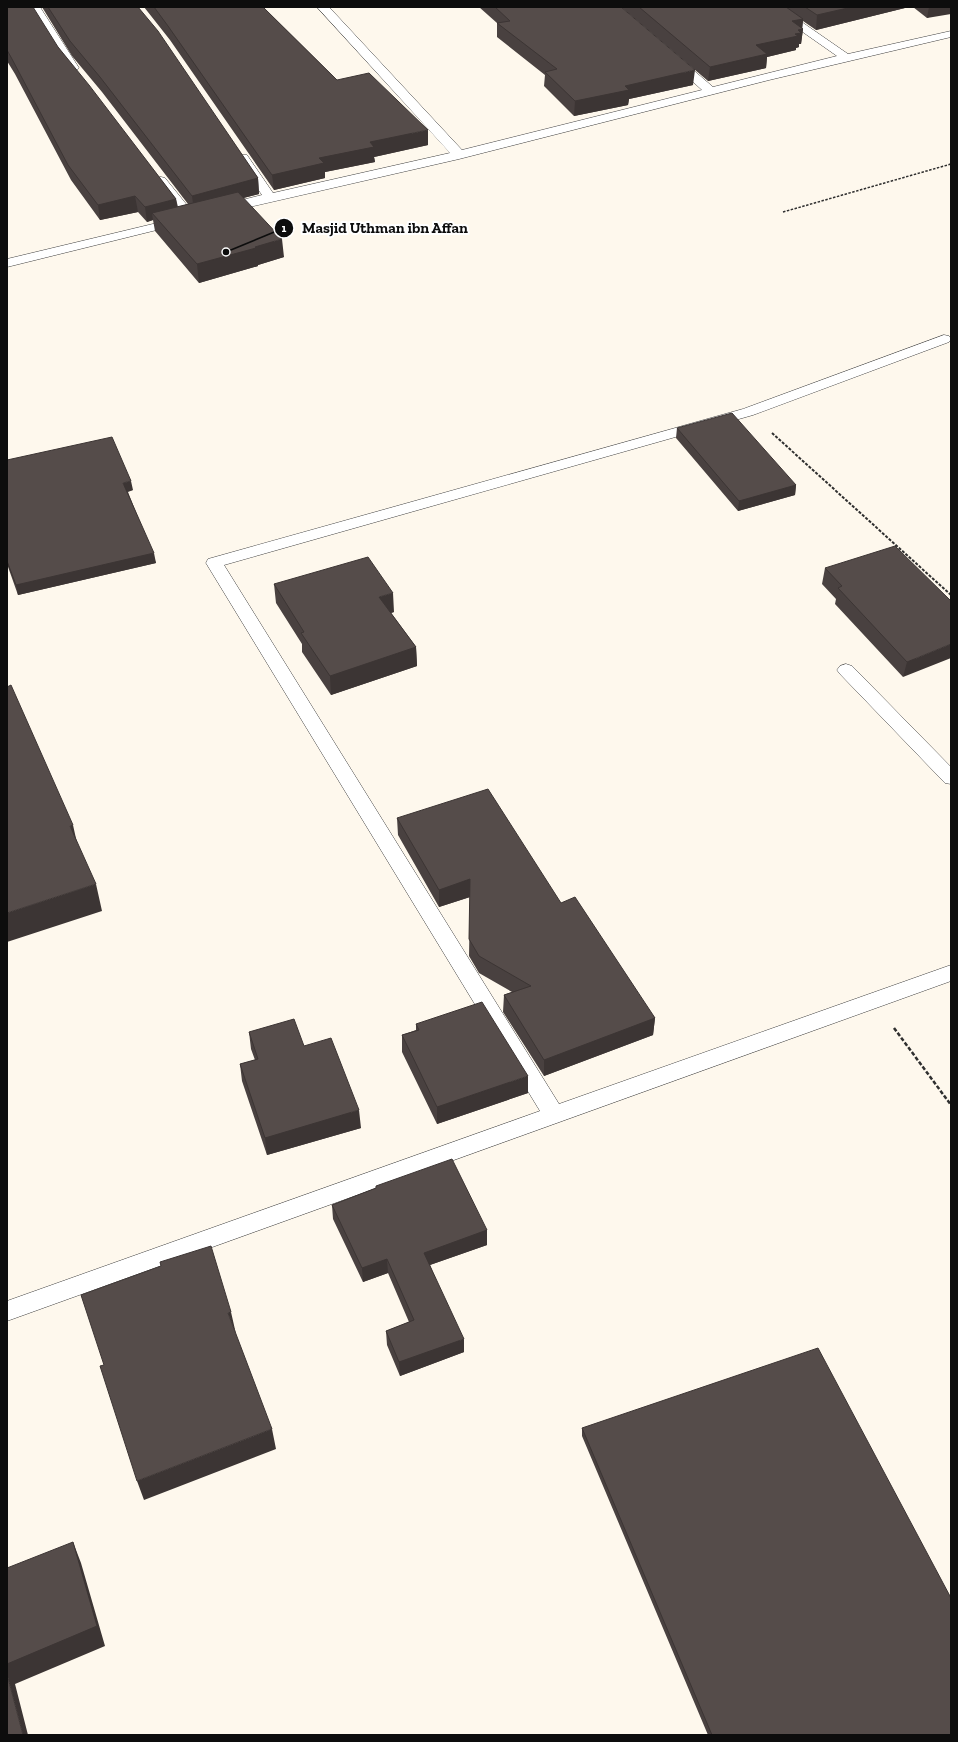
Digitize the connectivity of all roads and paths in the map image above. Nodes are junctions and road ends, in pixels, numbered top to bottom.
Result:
1 (34, 7) edge
2 (323, 7) edge
3 (773, 7) edge
4 (951, 34) edge
5 (665, 51) edge
6 (845, 57) junction
7 (79, 75) edge
8 (711, 91) junction
9 (235, 146) edge
10 (459, 155) junction
11 (951, 164) edge
12 (152, 169) edge
13 (270, 197) junction
14 (783, 212) dead end
15 (190, 218) junction
16 (7, 263) edge
17 (944, 338) dead end
18 (748, 412) junction
19 (951, 595) edge
20 (846, 670) dead end
21 (951, 778) edge
22 (951, 973) edge
23 (875, 1001) junction
24 (951, 1105) edge
25 (554, 1115) junction
26 (7, 1311) edge

1 - 7 lane
2 - 10 lane
3 - 6 lane
4 - 6 lane
5 - 8 lane
6 - 8 lane
8 - 10 lane
9 - 13 lane
10 - 13 lane
11 - 14 path
12 - 15 lane
13 - 15 lane
15 - 16 lane
17 - 18 lane
18 - 19 path
18 - 25 lane
20 - 21 lane
22 - 23 lane
23 - 24 path
23 - 25 lane
25 - 26 lane

